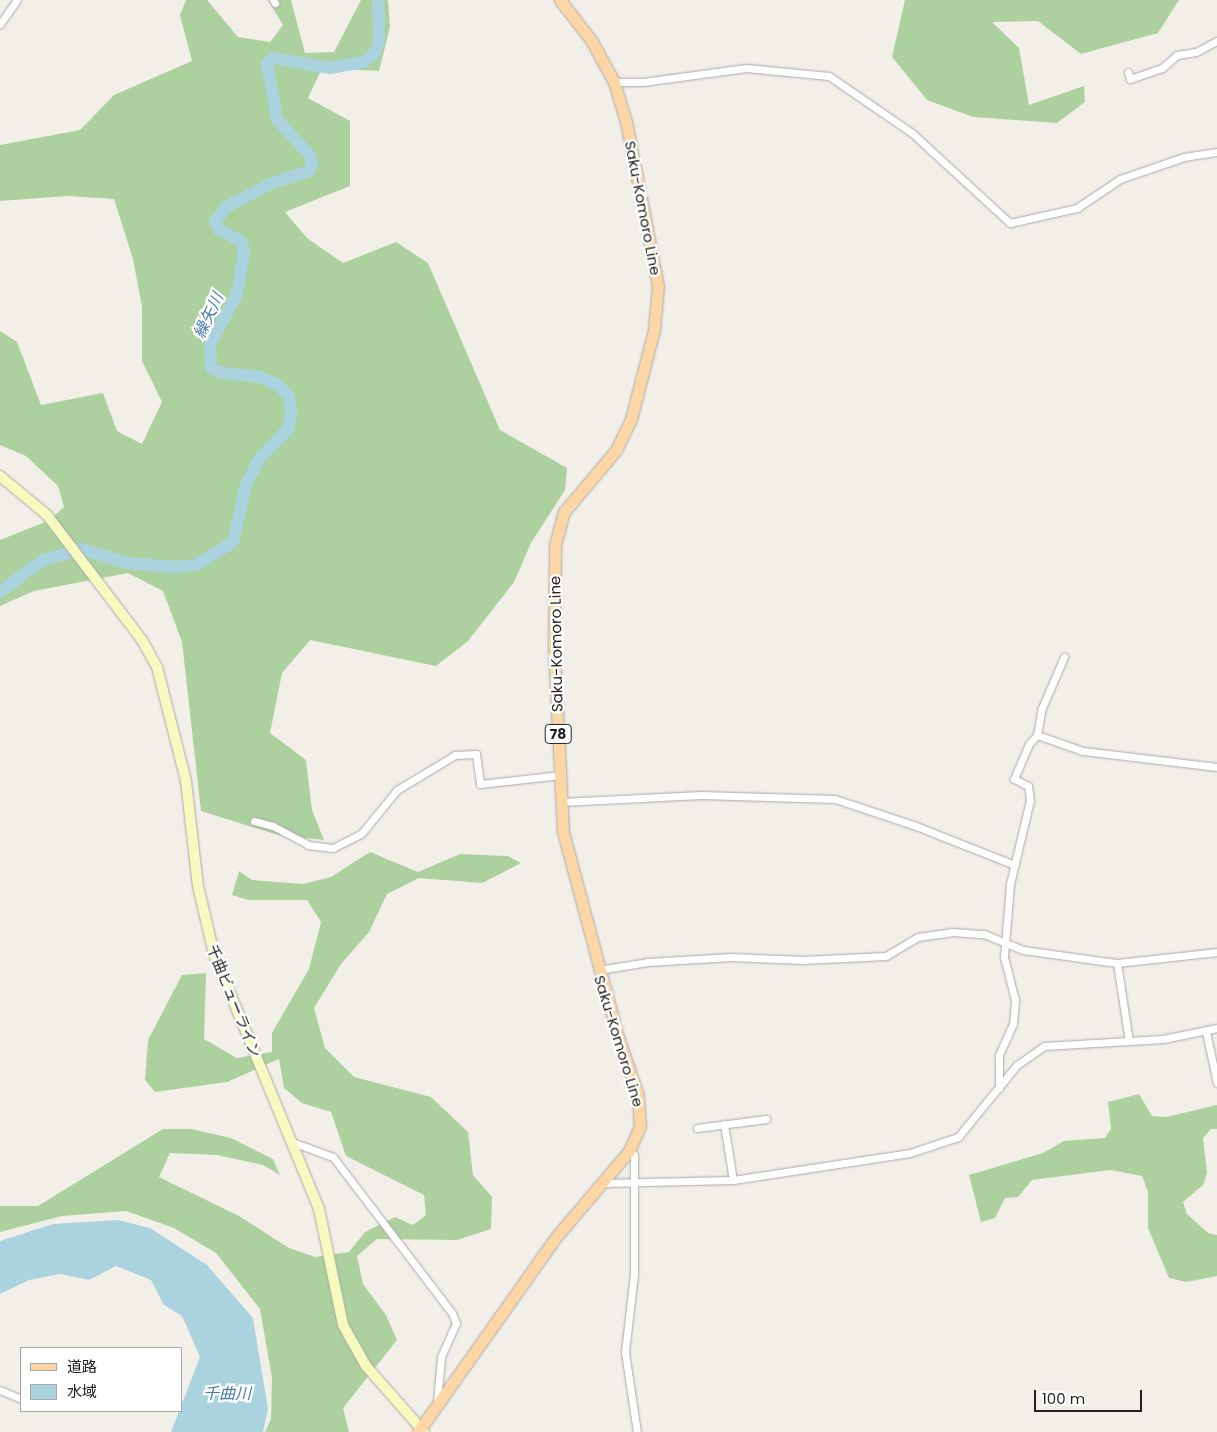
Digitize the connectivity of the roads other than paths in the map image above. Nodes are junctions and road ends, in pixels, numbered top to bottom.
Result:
1 (17, 0) edge
2 (560, 0) edge
3 (0, 24) edge
4 (1217, 41) edge
5 (1128, 72) dead end
6 (614, 82) junction
7 (1217, 152) edge
8 (0, 476) edge
9 (1064, 657) dead end
10 (1037, 735) junction
11 (1217, 767) edge
12 (560, 775) junction
13 (562, 802) junction
14 (254, 821) dead end
15 (1015, 865) junction
16 (1004, 942) junction
17 (1217, 952) edge
18 (1117, 963) junction
19 (598, 970) junction
20 (1217, 1028) edge
21 (1206, 1032) junction
22 (1129, 1041) junction
23 (1217, 1083) edge
24 (999, 1088) junction
25 (766, 1119) dead end
26 (724, 1124) junction
27 (697, 1128) dead end
28 (292, 1142) junction
29 (629, 1151) junction
30 (734, 1180) junction
31 (601, 1184) junction
32 (634, 1184) junction
33 (0, 1390) edge
34 (20, 1399) edge
35 (437, 1405) junction
36 (420, 1431) edge
37 (637, 1432) edge

1 - 3 street
2 - 6 main road, Saku-Komoro Line / 78
4 - 5 street
6 - 7 street
6 - 12 main road, Saku-Komoro Line / 78
8 - 28 street, 千曲ビューライン
9 - 10 street
10 - 11 street
10 - 15 street
12 - 13 main road, Saku-Komoro Line / 78
12 - 14 street
13 - 15 street
13 - 19 main road, Saku-Komoro Line / 78
15 - 16 street
16 - 18 street
16 - 19 street
16 - 24 street
17 - 18 street
18 - 22 street
19 - 29 main road, Saku-Komoro Line / 78
20 - 21 street
21 - 22 street
21 - 23 street
22 - 24 street
24 - 30 street
25 - 26 street
26 - 27 street
26 - 30 street
28 - 35 street
28 - 36 street, 千曲ビューライン
29 - 31 main road, Saku-Komoro Line / 78
29 - 32 street
30 - 32 street
31 - 32 street
31 - 35 main road, Saku-Komoro Line / 78
32 - 37 street
33 - 34 street
35 - 36 main road, Saku-Komoro Line / 78

